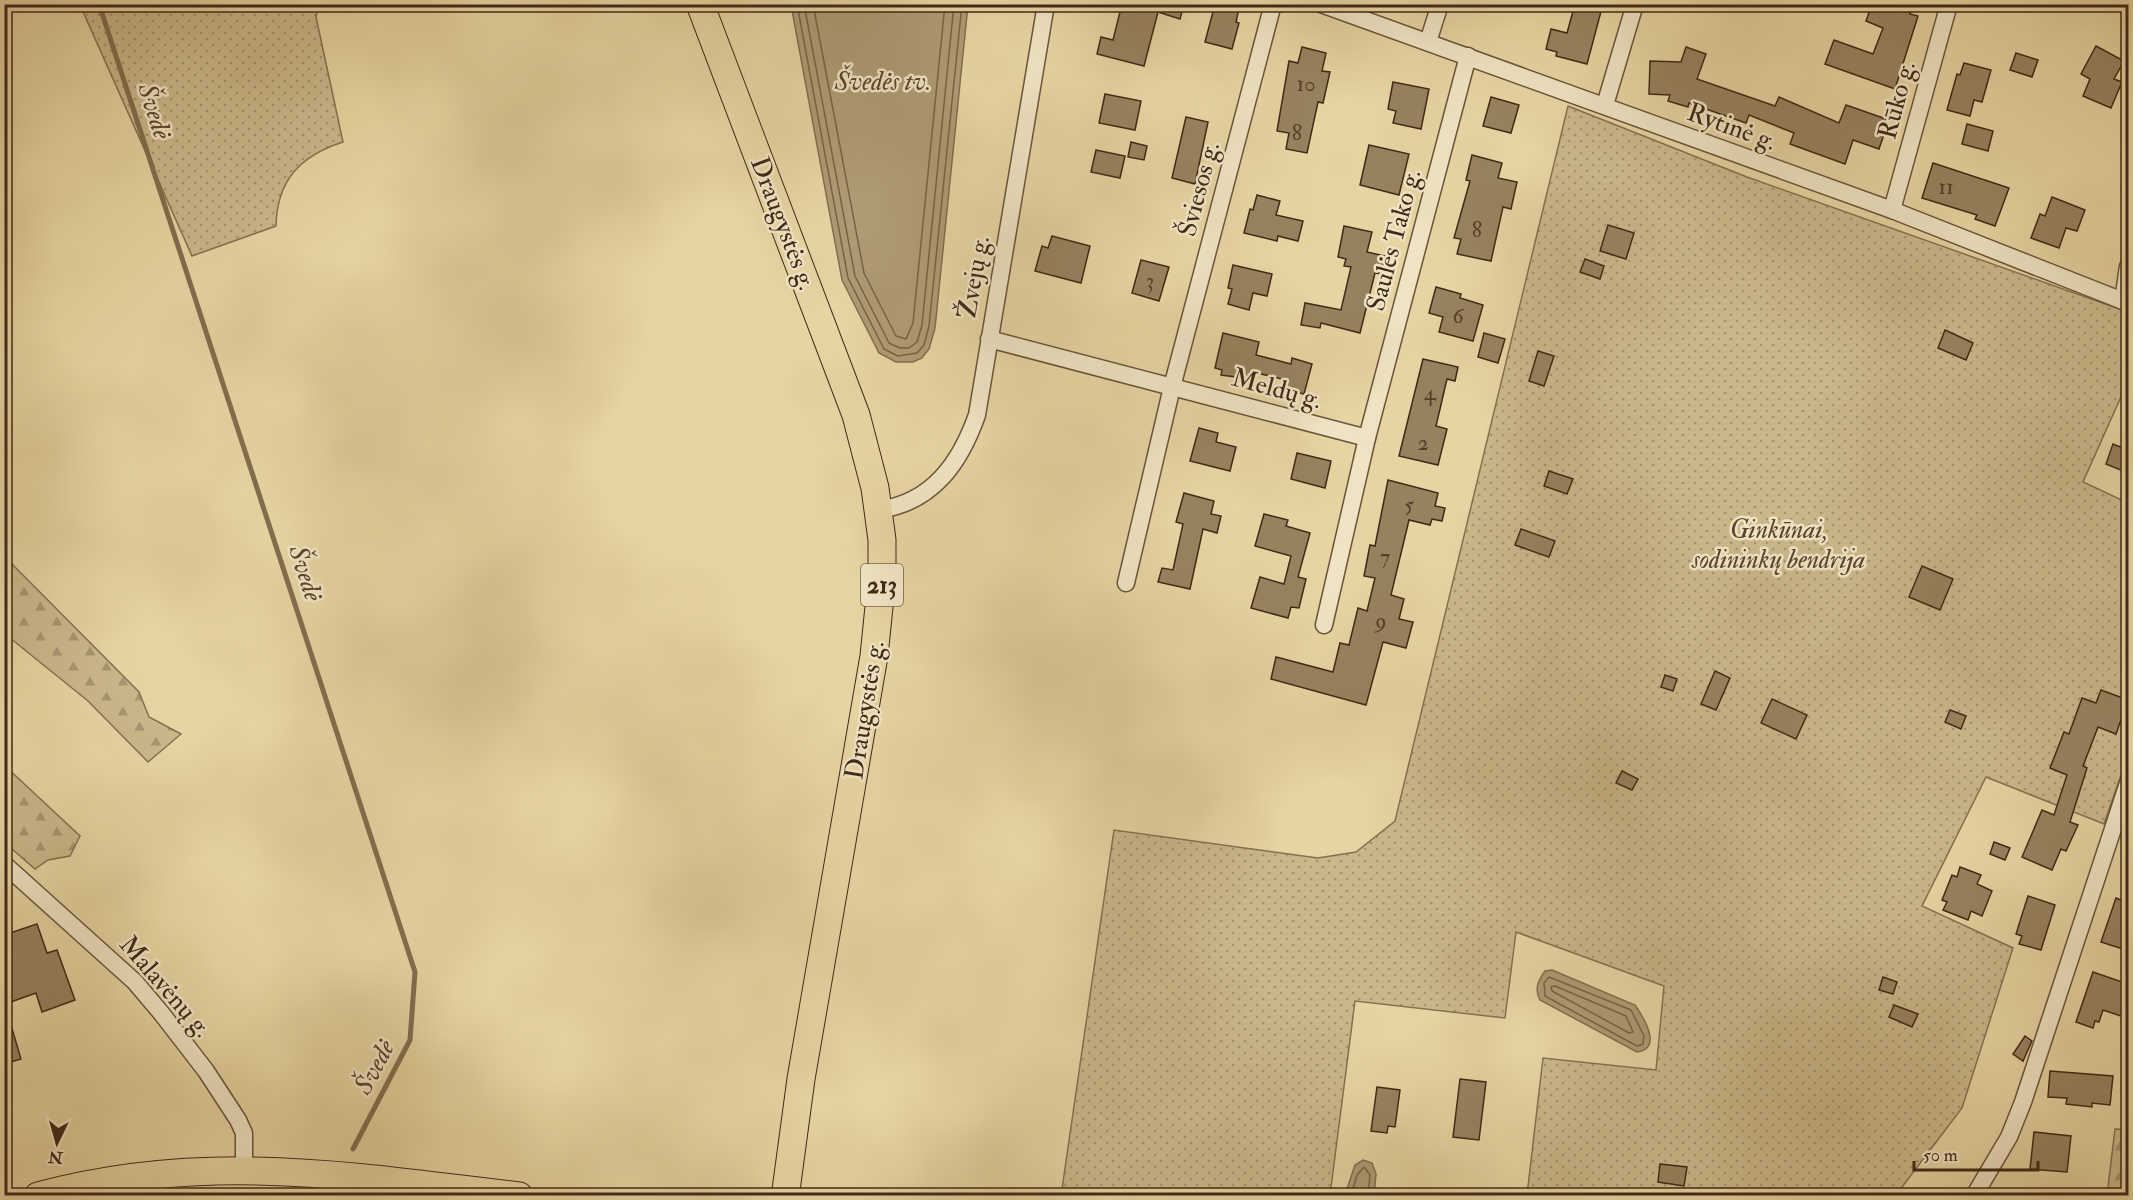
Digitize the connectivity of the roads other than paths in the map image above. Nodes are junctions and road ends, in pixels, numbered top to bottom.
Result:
1 (700, 4) edge
2 (1046, 4) edge
3 (1272, 4) edge
4 (1321, 4) edge
5 (1440, 4) edge
6 (1635, 4) edge
7 (1949, 4) edge
8 (1428, 42) junction
9 (1468, 56) junction
10 (1605, 105) junction
11 (1892, 210) junction
12 (2128, 266) edge
13 (2126, 302) edge
14 (989, 339) junction
15 (1172, 387) junction
16 (1367, 438) junction
17 (879, 510) junction
18 (1126, 583) dead end
19 (1324, 625) dead end
20 (2128, 783) edge
21 (4, 864) edge
22 (244, 1169) junction
23 (412, 1190) edge
24 (783, 1194) edge
25 (38, 1196) edge
26 (519, 1196) edge
27 (1974, 1196) edge

1 - 17 main road, Draugystės g. / 213
2 - 14 street, Žvejų g.
3 - 15 street, Šviesos g.
4 - 8 street, Rytinė g.
5 - 8 street
6 - 10 street
7 - 11 street, Rūko g.
8 - 9 street, Rytinė g.
9 - 10 street, Rytinė g.
9 - 16 street, Saulės Tako g.
10 - 11 street, Rytinė g.
11 - 13 street, Rytinė g.
12 - 13 street
14 - 15 street, Meldų g.
14 - 17 street, Žvejų g.
15 - 16 street, Meldų g.
15 - 18 street, Šviesos g.
16 - 19 street
17 - 24 main road, Draugystės g. / 213
20 - 27 street
21 - 22 street, Malavėnų g.
22 - 23 main road
22 - 25 main road
23 - 26 main road

